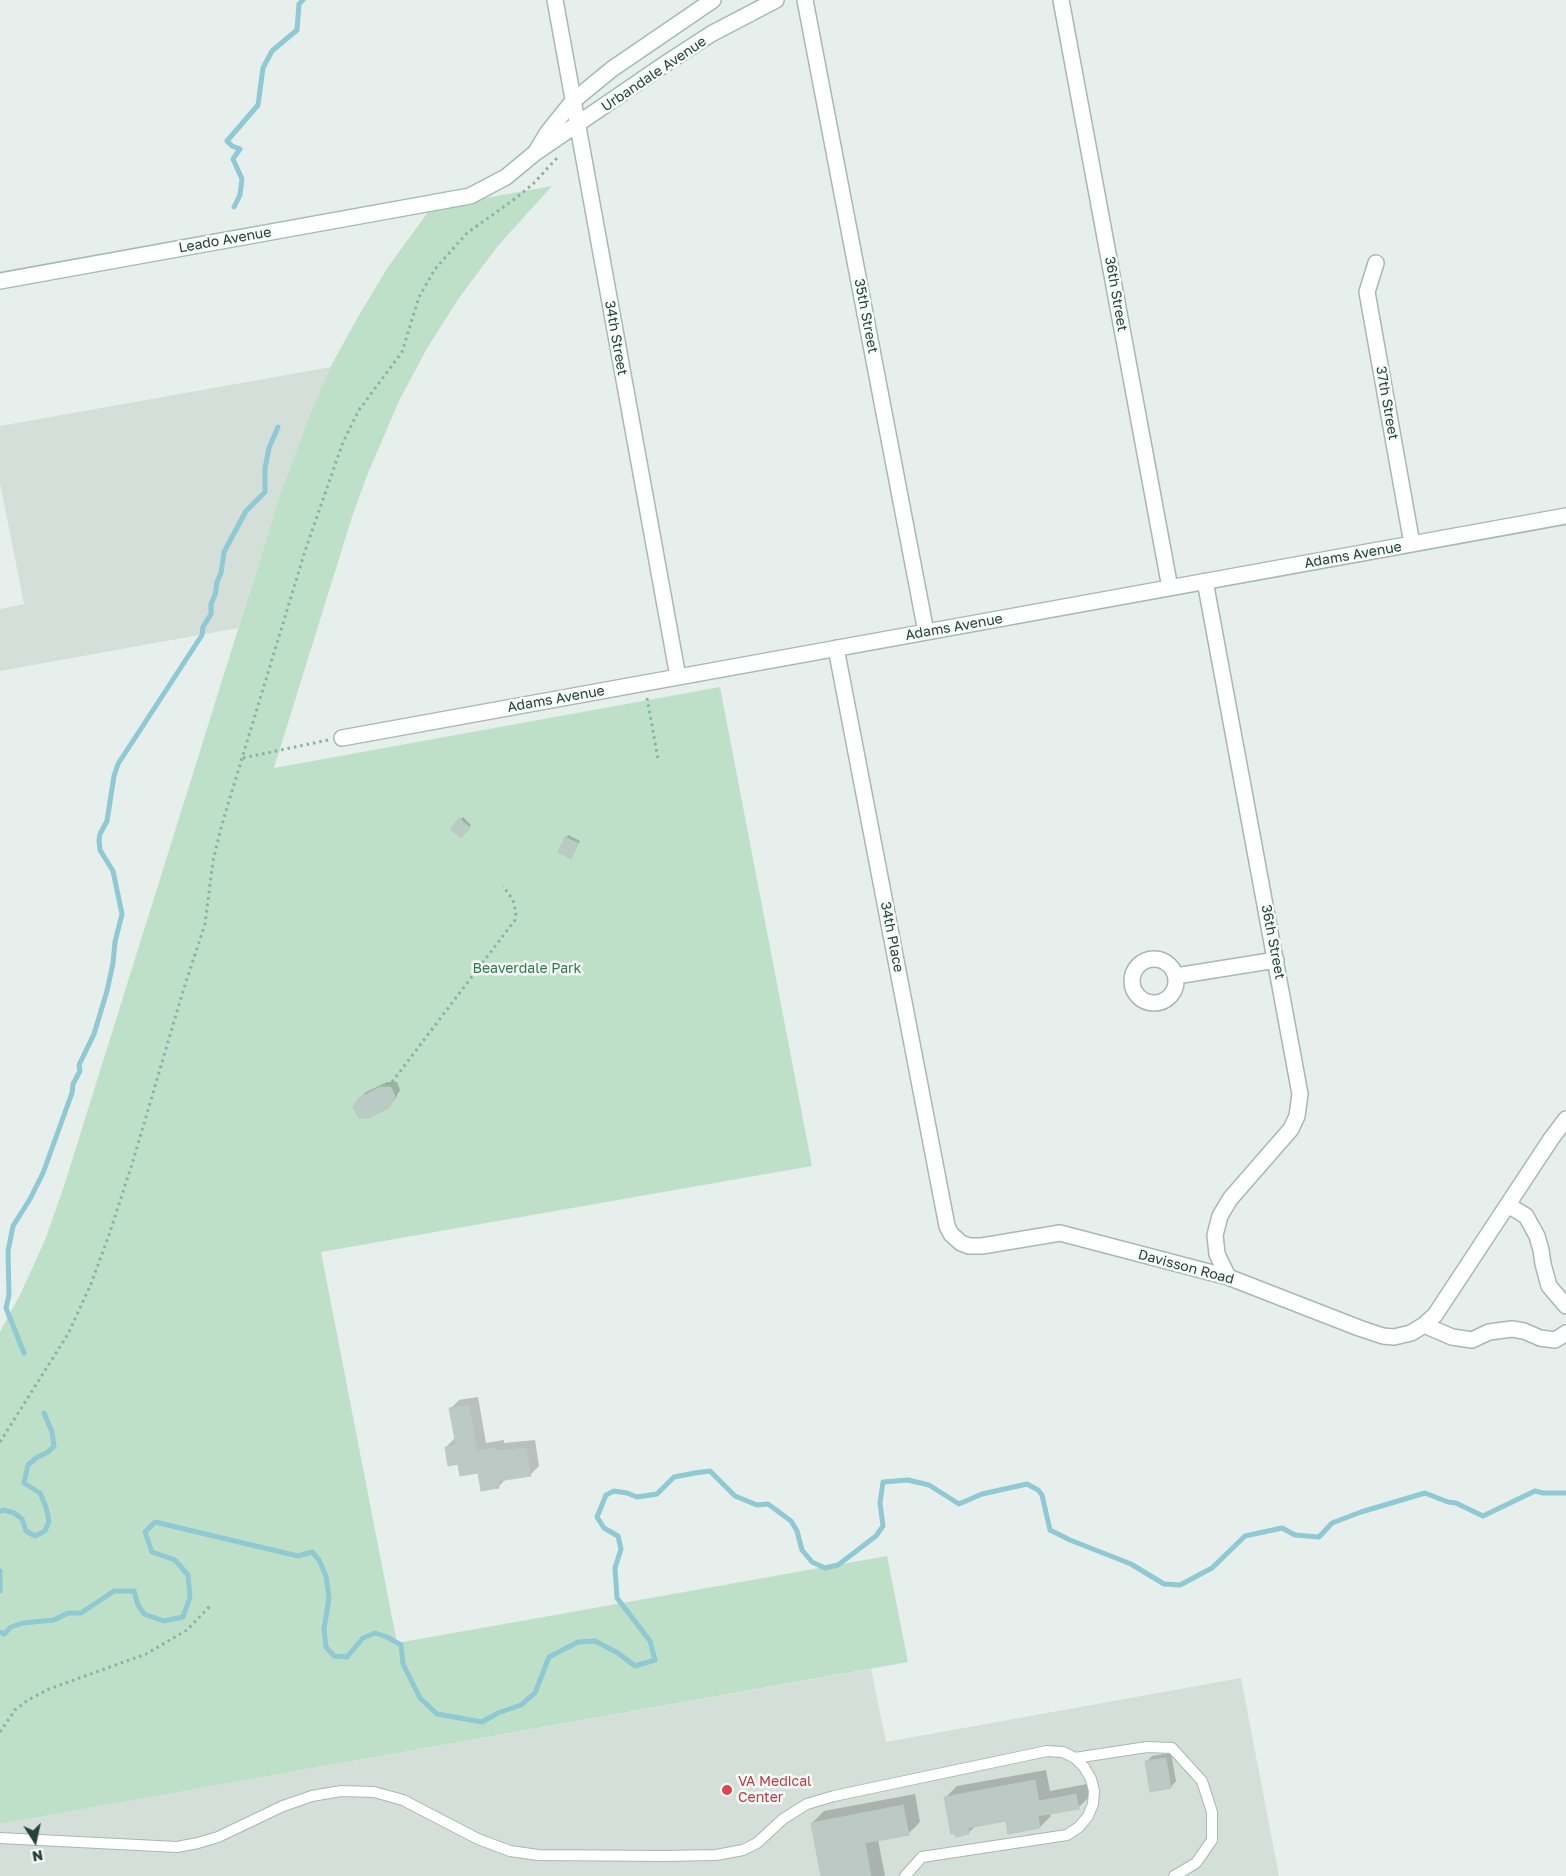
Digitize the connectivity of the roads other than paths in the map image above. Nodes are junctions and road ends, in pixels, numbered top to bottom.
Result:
1 (555, 0) edge
2 (713, 0) edge
3 (776, 0) edge
4 (806, 0) edge
5 (1061, 0) edge
6 (574, 100) junction
7 (578, 125) junction
8 (535, 153) junction
9 (451, 200) joint
10 (1376, 263) dead end
11 (0, 281) edge
12 (1566, 516) edge
13 (1412, 544) junction
14 (1205, 581) junction
15 (1170, 588) junction
16 (926, 632) junction
17 (836, 648) junction
18 (678, 677) junction
19 (342, 738) road end
20 (1276, 960) junction
21 (1176, 976) dead end
22 (1566, 1119) edge
23 (1508, 1205) junction
24 (947, 1226) joint
25 (1228, 1276) junction
26 (1566, 1306) edge
27 (1424, 1325) junction
28 (1566, 1333) edge
29 (1075, 1758) junction
30 (0, 1838) edge
31 (905, 1876) edge
32 (1174, 1876) edge

1 - 6 street, 34th Street
2 - 6 street, Urbandale Avenue
3 - 7 street, Urbandale Avenue
4 - 16 street, 35th Street
5 - 15 street, 36th Street
6 - 7 street, 34th Street
6 - 8 street, Urbandale Avenue
7 - 8 street, Urbandale Avenue
7 - 18 street, 34th Street
8 - 9 street, Urbandale Avenue
9 - 11 street, Leado Avenue
10 - 13 street, 37th Street
12 - 13 street, Adams Avenue
13 - 14 street, Adams Avenue
14 - 15 street, Adams Avenue
14 - 20 street, 36th Street
15 - 16 street, Adams Avenue
16 - 17 street, Adams Avenue
17 - 18 street, Adams Avenue
17 - 24 street, 34th Place
18 - 19 street, Adams Avenue
20 - 21 street
20 - 25 street, 36th Street
22 - 23 street, Davisson Road
23 - 26 street
23 - 27 street, Davisson Road
24 - 25 street, Davisson Road
25 - 27 street, Davisson Road
27 - 28 street
29 - 30 lane
29 - 31 lane
29 - 32 lane

